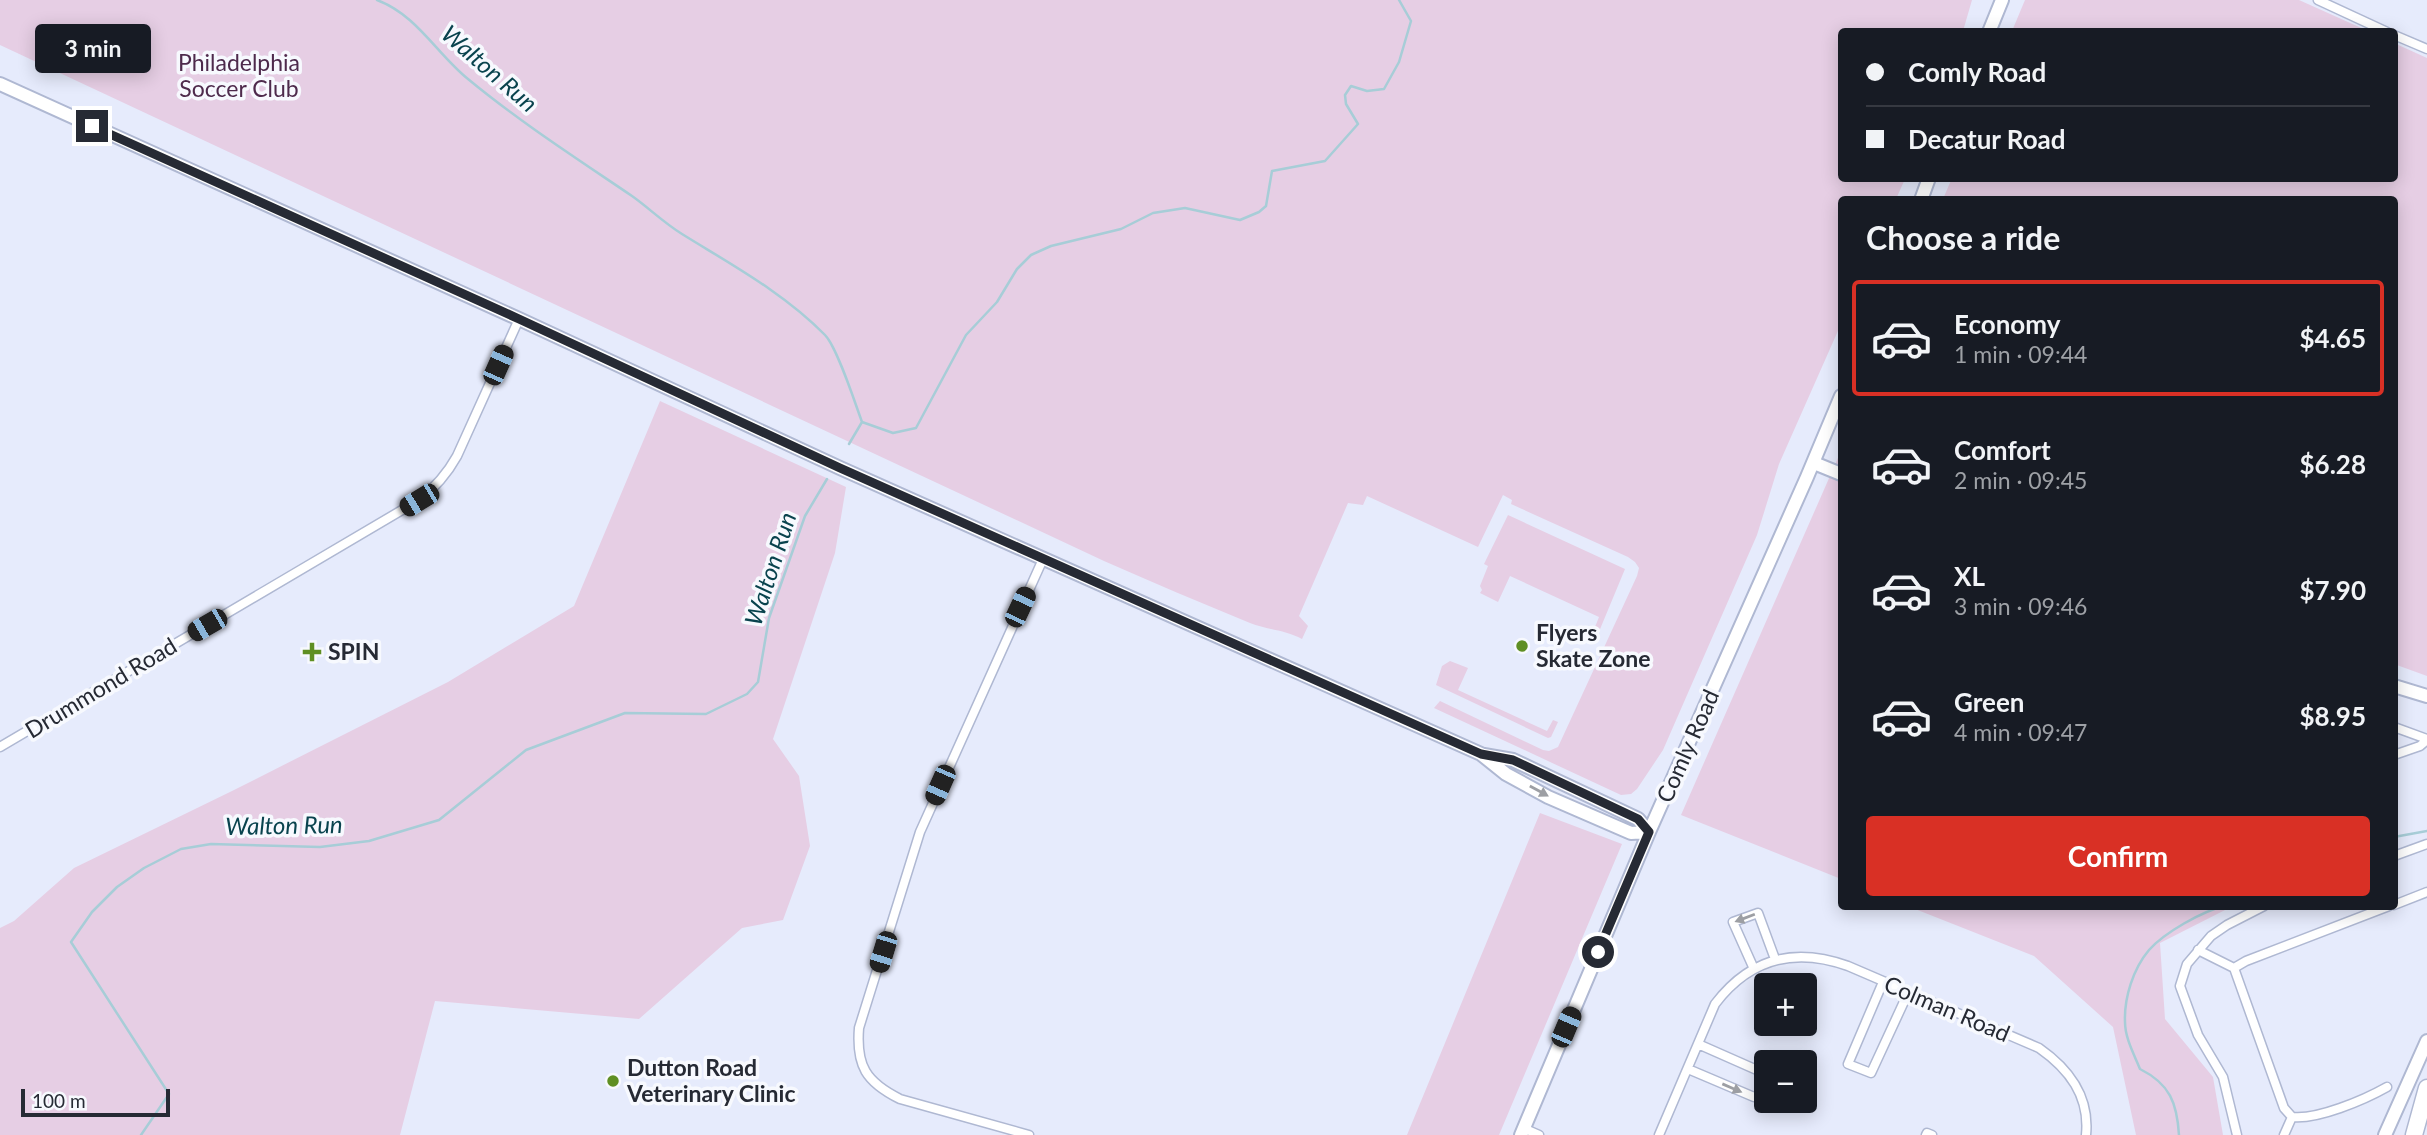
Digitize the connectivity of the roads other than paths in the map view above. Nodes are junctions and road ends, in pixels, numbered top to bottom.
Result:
1 (2002, 0) edge
2 (2318, 0) edge
3 (1991, 28) edge
4 (2378, 28) edge
5 (2398, 36) edge
6 (2427, 50) edge
7 (0, 84) edge
8 (519, 319) junction
9 (1838, 403) edge
10 (1814, 463) junction
11 (1838, 473) edge
12 (1043, 559) junction
13 (2398, 687) edge
14 (2427, 695) edge
15 (2398, 729) edge
16 (2427, 740) edge
17 (0, 747) edge
18 (2398, 754) edge
19 (1649, 832) junction
20 (2427, 844) edge
21 (2398, 855) edge
22 (2427, 892) edge
23 (2398, 903) edge
24 (2256, 910) edge
25 (2379, 910) edge
26 (2198, 950) junction
27 (1775, 959) junction
28 (2234, 968) junction
29 (1754, 969) junction
30 (1883, 982) junction
31 (1908, 993) junction
32 (2427, 1041) edge
33 (1698, 1044) junction
34 (1688, 1069) junction
35 (1754, 1070) edge
36 (2427, 1088) edge
37 (2405, 1091) junction
38 (1754, 1097) edge
39 (2292, 1117) junction
40 (2427, 1118) edge
41 (1522, 1132) edge
42 (1029, 1135) edge
43 (1539, 1135) edge
44 (1659, 1135) edge
45 (1926, 1135) edge
46 (1932, 1135) edge
47 (2086, 1135) edge
48 (2237, 1135) edge
49 (2284, 1135) edge
50 (2385, 1135) edge
51 (2414, 1135) edge
52 (2420, 1135) edge

1 - 3 street
2 - 4 street
5 - 6 street
7 - 8 street
8 - 12 street
8 - 17 street, Drummond Road
9 - 10 street, Comly Road
10 - 11 street
10 - 19 street, Comly Road
12 - 19 street
12 - 42 street
13 - 14 street
15 - 16 street
16 - 18 street
19 - 41 street, Comly Road
20 - 21 street
22 - 23 street
24 - 26 street
25 - 28 street
26 - 28 street
26 - 48 street
27 - 29 street, Colman Road
27 -> 29 street
27 - 30 street, Colman Road
28 - 39 street
29 - 33 street, Colman Road
30 - 31 street, Colman Road
30 - 31 street
31 - 47 street, Colman Road
32 - 37 street
33 - 34 street, Colman Road
33 - 35 street
34 -> 38 street
34 - 44 street, Colman Road
36 - 51 highway
37 - 39 street
37 - 50 street
39 - 49 street
40 - 52 highway
41 - 43 street
45 - 46 street

